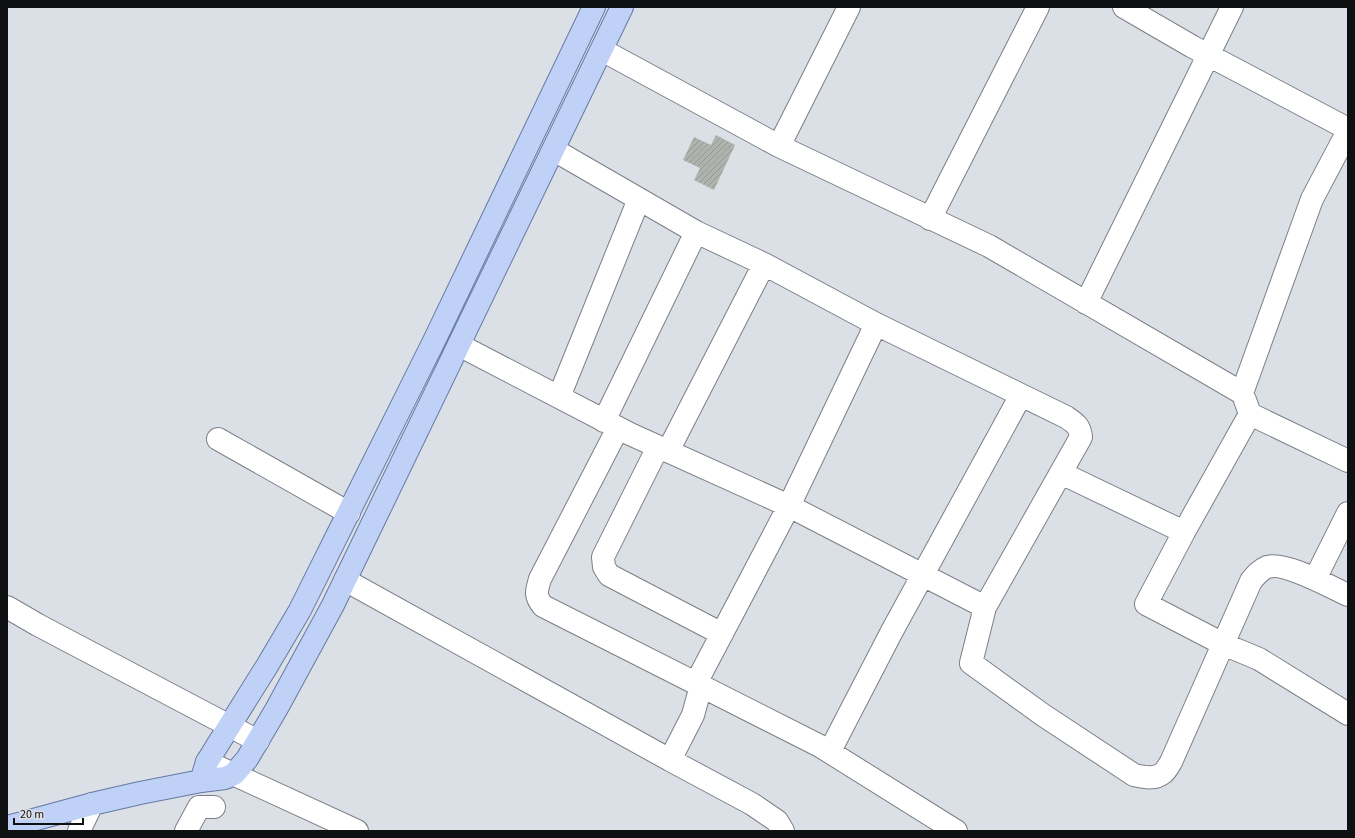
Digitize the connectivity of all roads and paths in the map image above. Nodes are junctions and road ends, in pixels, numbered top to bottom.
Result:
1 (594, 7) edge
2 (622, 7) edge
3 (849, 7) edge
4 (1038, 7) edge
5 (1124, 7) edge
6 (1232, 7) edge
7 (602, 50) junction
8 (1209, 55) junction
9 (1348, 130) edge
10 (778, 146) junction
11 (554, 150) junction
12 (639, 199) junction
13 (930, 219) junction
14 (696, 232) junction
15 (764, 264) junction
16 (1086, 303) junction
17 (876, 324) junction
18 (459, 345) junction
19 (1242, 392) junction
20 (1021, 394) junction
21 (559, 397) junction
22 (1250, 414) junction
23 (611, 424) junction
24 (218, 439) dead end
25 (663, 449) junction
26 (1347, 457) edge
27 (1061, 472) junction
28 (789, 506) junction
29 (349, 513) junction
30 (1348, 513) edge
31 (1184, 532) junction
32 (922, 575) junction
33 (1315, 579) junction
34 (345, 580) junction
35 (1348, 595) edge
36 (7, 607) edge
37 (985, 607) junction
38 (722, 634) junction
39 (1223, 644) junction
40 (699, 684) junction
41 (1348, 714) edge
42 (229, 725) junction
43 (258, 741) junction
44 (830, 751) junction
45 (670, 760) junction
46 (204, 771) junction
47 (234, 774) junction
48 (92, 804) junction
49 (214, 807) dead end
50 (7, 827) edge
51 (79, 831) edge
52 (186, 831) edge
53 (356, 831) edge
54 (782, 831) edge
55 (956, 831) edge

1 - 29 main road
2 - 7 main road
3 - 10 street
4 - 13 street
5 - 8 street
6 - 8 street
7 - 10 street
7 - 11 main road
8 - 9 street
8 - 16 street
9 - 19 street
10 - 13 street
11 - 12 street
11 - 18 main road
12 - 14 street
12 - 21 street
13 - 16 street
14 - 15 street
14 - 23 street
15 - 17 street
15 - 25 street
16 - 19 street
17 - 20 street
17 - 28 street
18 - 21 street
18 - 34 main road
19 - 22 street
20 - 27 street
20 - 32 street
21 - 23 street
22 - 26 street
22 - 31 street
23 - 25 street
23 - 40 street
24 - 29 street
25 - 28 street
25 - 38 street
27 - 31 street
27 - 37 street
28 - 32 street
28 - 38 street
29 - 42 main road
30 - 33 street
31 - 39 street
32 - 37 street
32 - 44 street
33 - 35 street
33 - 39 street
34 - 43 main road
34 - 45 street
36 - 42 street
37 - 39 street
38 - 40 street
39 - 41 street
40 - 44 street
40 - 45 street
42 - 43 street
42 - 46 main road
43 - 47 main road
44 - 55 street
45 - 54 street
46 - 47 main road
46 - 48 main road
47 - 53 street
48 - 50 main road
48 - 51 street
49 - 52 street

